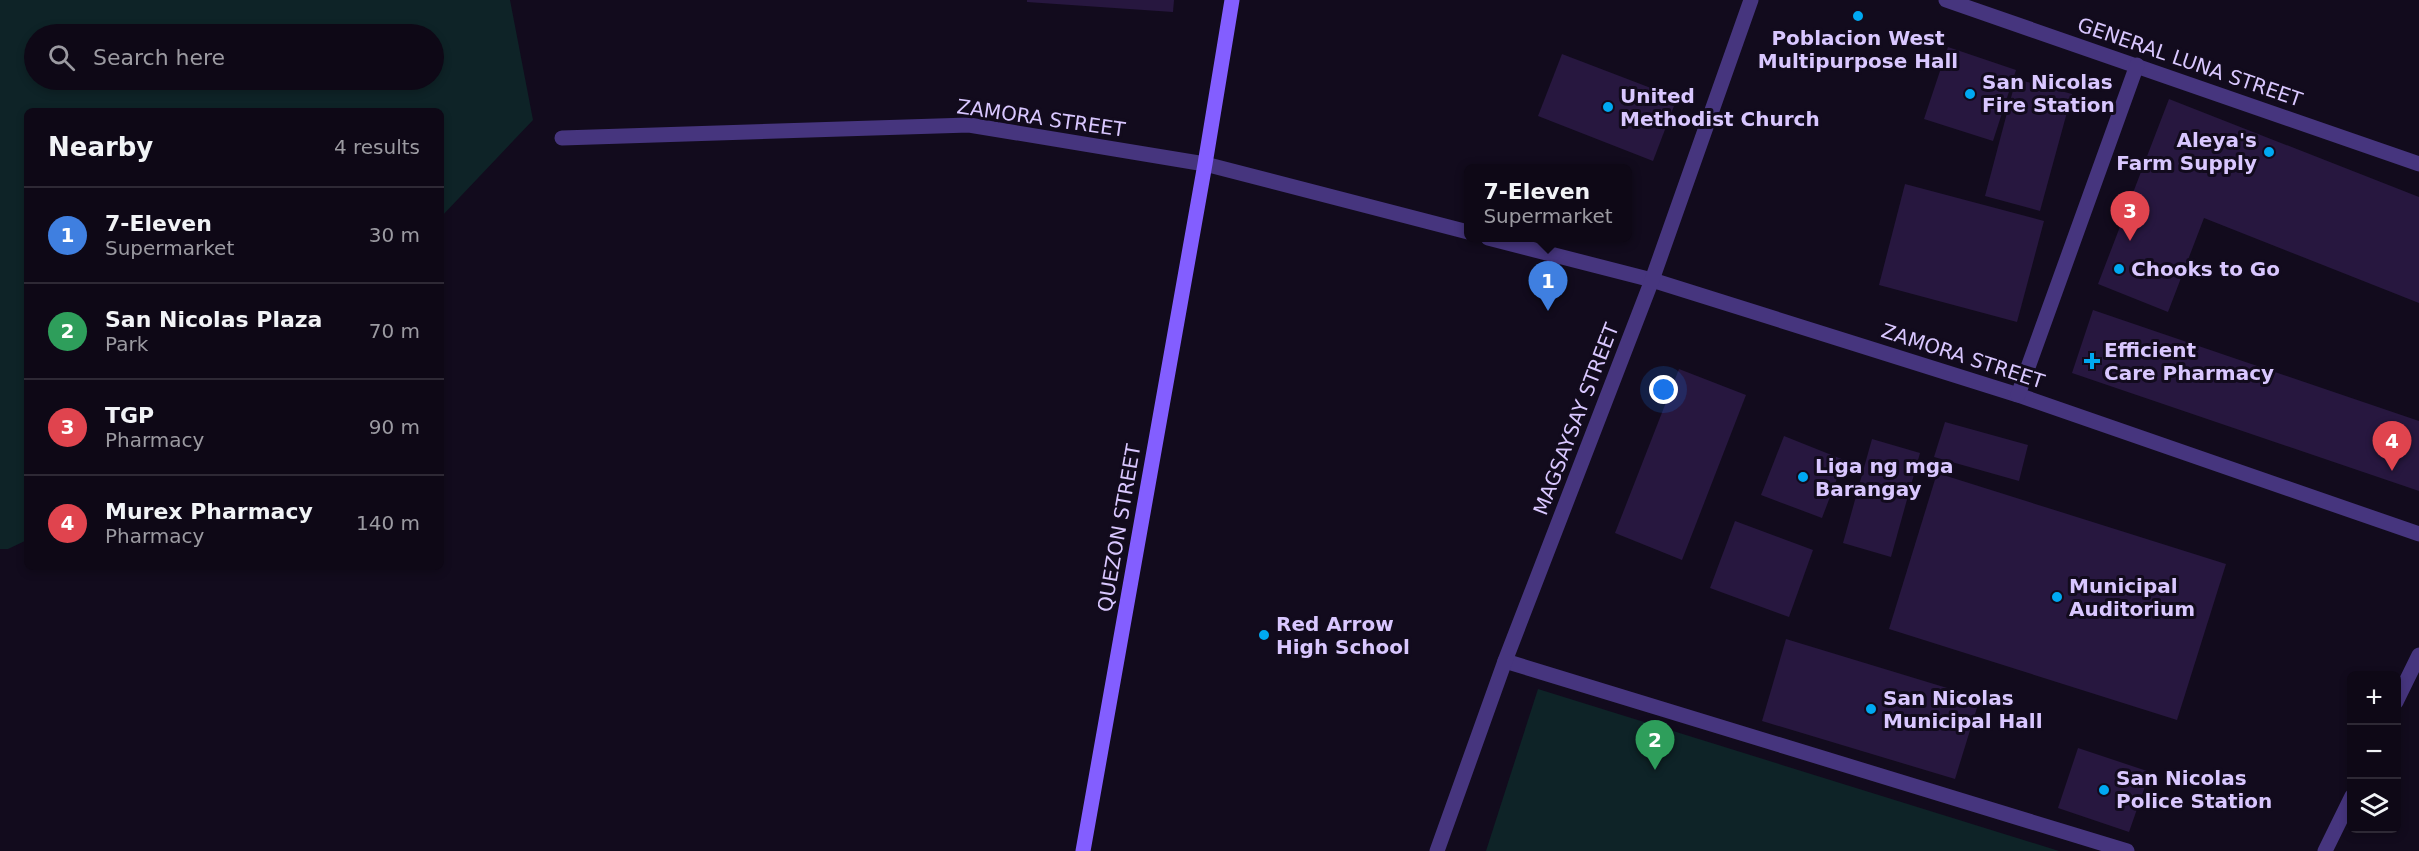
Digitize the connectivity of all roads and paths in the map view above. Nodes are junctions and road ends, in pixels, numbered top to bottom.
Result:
1 (1232, 0) edge
2 (1751, 0) edge
3 (1946, 0) edge
4 (2137, 65) junction
5 (562, 138) dead end
6 (2419, 164) edge
7 (1205, 165) junction
8 (1464, 231) edge
9 (1507, 242) edge
10 (1653, 280) junction
11 (2018, 395) junction
12 (2419, 534) edge
13 (2419, 655) edge
14 (1505, 661) junction
15 (2401, 693) edge
16 (2347, 806) edge
17 (1083, 851) edge
18 (1437, 851) edge
19 (2127, 851) edge
20 (2325, 851) edge

1 - 7 street, QUEZON STREET
2 - 10 street, MAGSAYSAY STREET
3 - 4 street, GENERAL LUNA STREET
4 - 6 street, GENERAL LUNA STREET
4 - 11 street
5 - 7 street, ZAMORA STREET
7 - 8 street, ZAMORA STREET
7 - 17 street, QUEZON STREET
9 - 10 street, ZAMORA STREET
10 - 11 street, ZAMORA STREET
10 - 14 street, MAGSAYSAY STREET
11 - 12 street, ZAMORA STREET
13 - 15 street
14 - 18 street, MAGSAYSAY STREET
14 - 19 street
16 - 20 street

